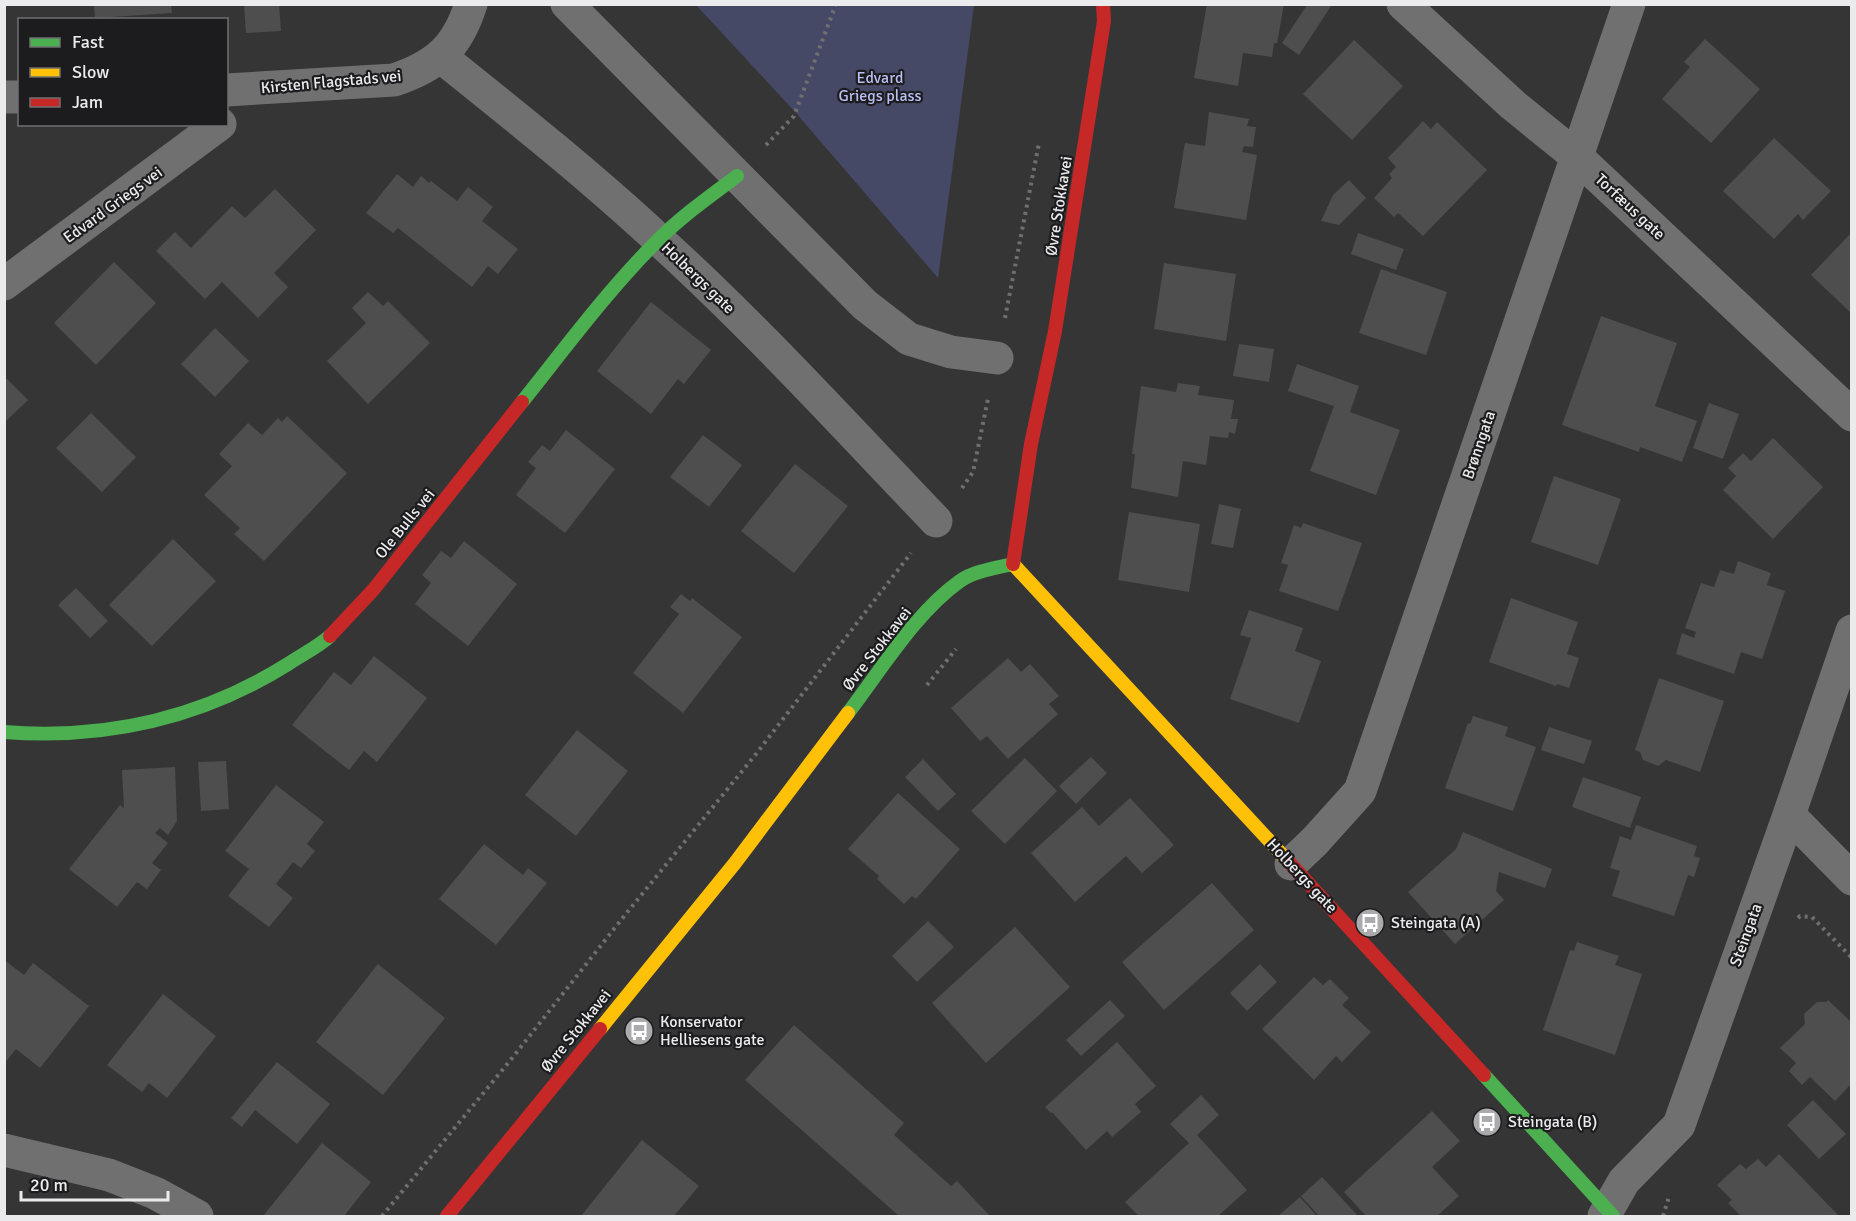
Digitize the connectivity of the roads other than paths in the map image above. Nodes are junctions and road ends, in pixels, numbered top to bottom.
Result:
1 (471, 4) edge
2 (567, 4) edge
3 (1103, 4) edge
4 (1110, 4) edge
5 (1403, 4) edge
6 (1629, 4) edge
7 (1104, 21) junction
8 (440, 56) junction
9 (268, 89) junction
10 (228, 90) edge
11 (228, 119) edge
12 (217, 126) edge
13 (1576, 156) junction
14 (737, 176) junction
15 (658, 239) junction
16 (4, 284) edge
17 (997, 358) road end
18 (1851, 415) edge
19 (936, 520) road end
20 (1013, 564) junction
21 (1851, 631) edge
22 (4, 732) edge
23 (1789, 815) junction
24 (1291, 864) junction
25 (1851, 879) edge
26 (4, 1150) edge
27 (1608, 1215) edge
28 (197, 1216) edge
29 (447, 1216) edge

1 - 8 street, Kirsten Flagstads vei
2 - 14 street
3 - 7 main road, Øvre Stokkavei
4 - 7 main road, Øvre Stokkavei
5 - 13 street, Torfæus gate
6 - 13 street, Brønngata
7 - 20 main road, Øvre Stokkavei
8 - 9 street, Kirsten Flagstads vei
8 - 15 street, Holbergs gate
9 - 10 street, Kirsten Flagstads vei
9 - 11 street
12 - 16 street, Edvard Griegs vei
13 - 18 street, Torfæus gate
13 - 24 street, Brønngata
14 - 15 main road, Ole Bulls vei
14 - 17 street
15 - 19 street, Holbergs gate
15 - 22 main road, Ole Bulls vei
20 - 24 main road, Holbergs gate
20 - 29 main road, Øvre Stokkavei
21 - 23 street, Steingata
23 - 25 street
23 - 27 street, Steingata
24 - 27 main road, Holbergs gate
26 - 28 street

